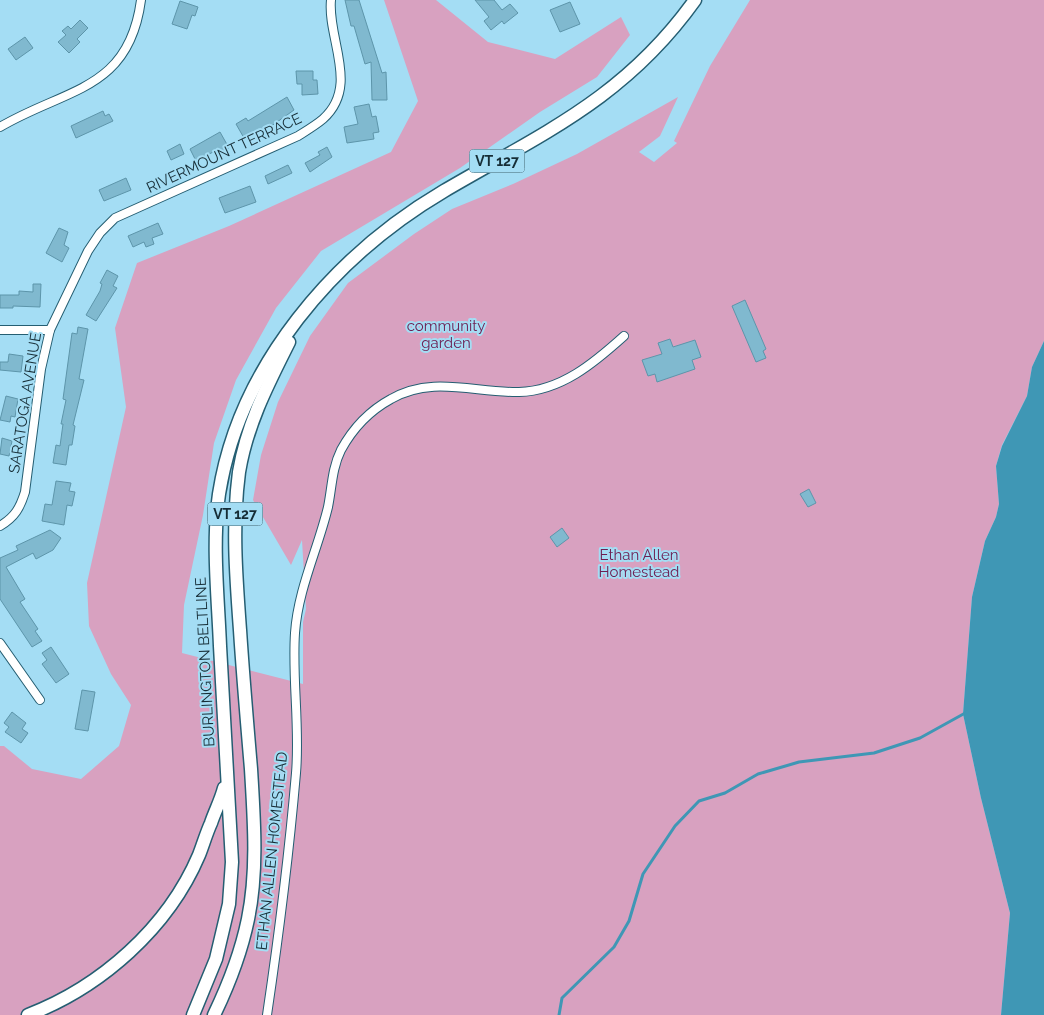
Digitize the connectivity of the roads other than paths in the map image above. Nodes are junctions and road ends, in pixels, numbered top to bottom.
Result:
1 (141, 0) edge
2 (331, 0) edge
3 (695, 0) edge
4 (0, 127) edge
5 (130, 211) joint
6 (298, 321) junction
7 (0, 330) edge
8 (50, 330) junction
9 (624, 336) dead end
10 (0, 526) edge
11 (0, 643) edge
12 (40, 700) dead end
13 (227, 776) junction
14 (28, 1015) edge
15 (194, 1015) edge
16 (214, 1015) edge
17 (267, 1015) edge

1 - 4 street
2 - 5 street, RIVERMOUNT TERRACE
3 - 6 main road, BURLINGTON BELTLINE / VT 127
5 - 8 street, SARATOGA AVENUE
6 - 13 main road, BURLINGTON BELTLINE / VT 127
6 - 16 main road, BURLINGTON BELTLINE / VT 127
7 - 8 street
8 - 10 street, SARATOGA AVENUE
9 - 17 street, ETHAN ALLEN HOMESTEAD
11 - 12 street
13 - 14 main road
13 - 15 main road, BURLINGTON BELTLINE / VT 127

